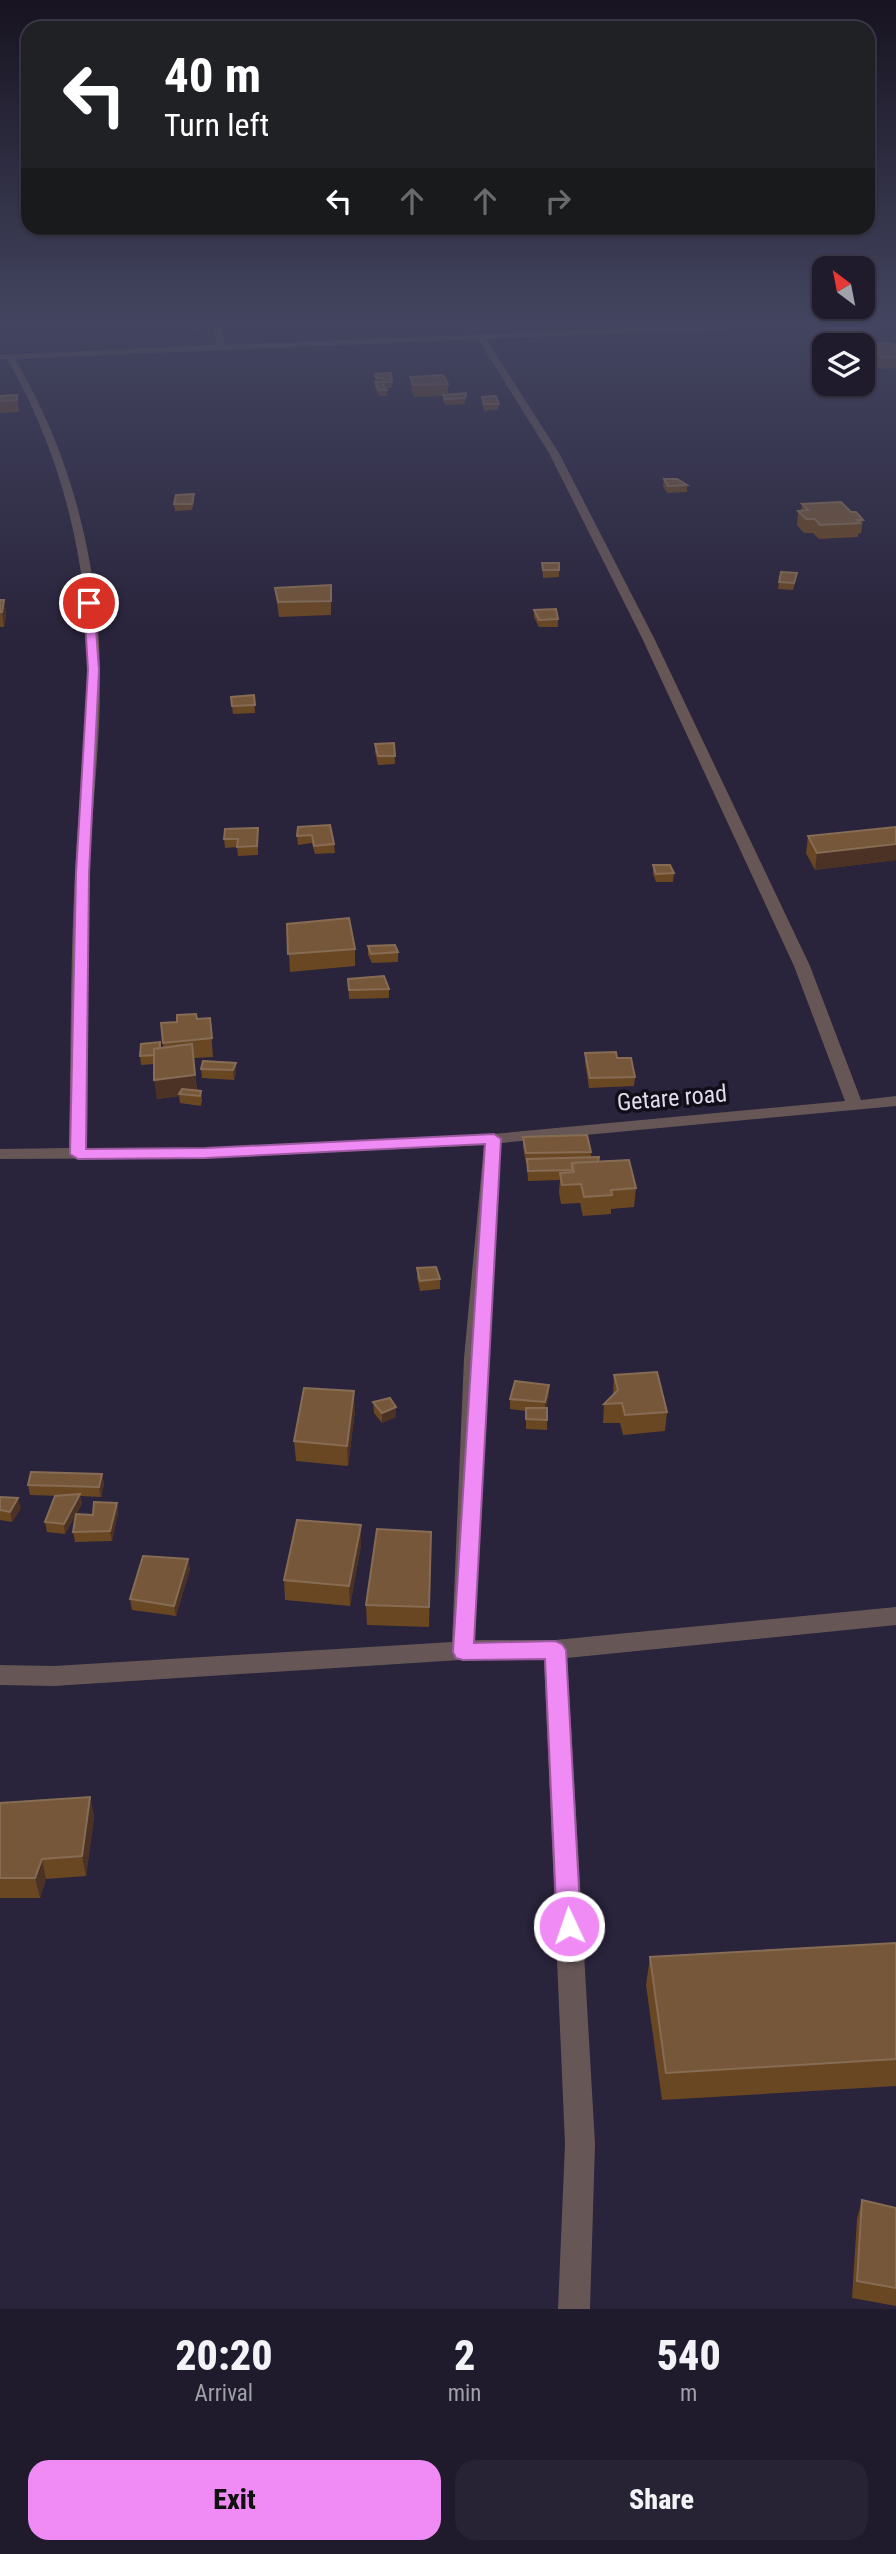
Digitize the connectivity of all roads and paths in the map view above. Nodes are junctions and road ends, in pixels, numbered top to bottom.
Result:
1 (46, 429) edge
2 (539, 429) edge
3 (896, 1101) edge
4 (855, 1105) junction
5 (494, 1139) junction
6 (0, 1154) edge
7 (78, 1154) junction
8 (896, 1614) edge
9 (555, 1650) junction
10 (463, 1652) junction
11 (0, 1675) edge
12 (573, 2309) edge

1 - 7 street
2 - 4 street
3 - 4 street
4 - 5 street
5 - 7 street
5 - 10 street
6 - 7 street
8 - 9 street
8 - 10 street
9 - 10 street
9 - 12 street
10 - 11 street

